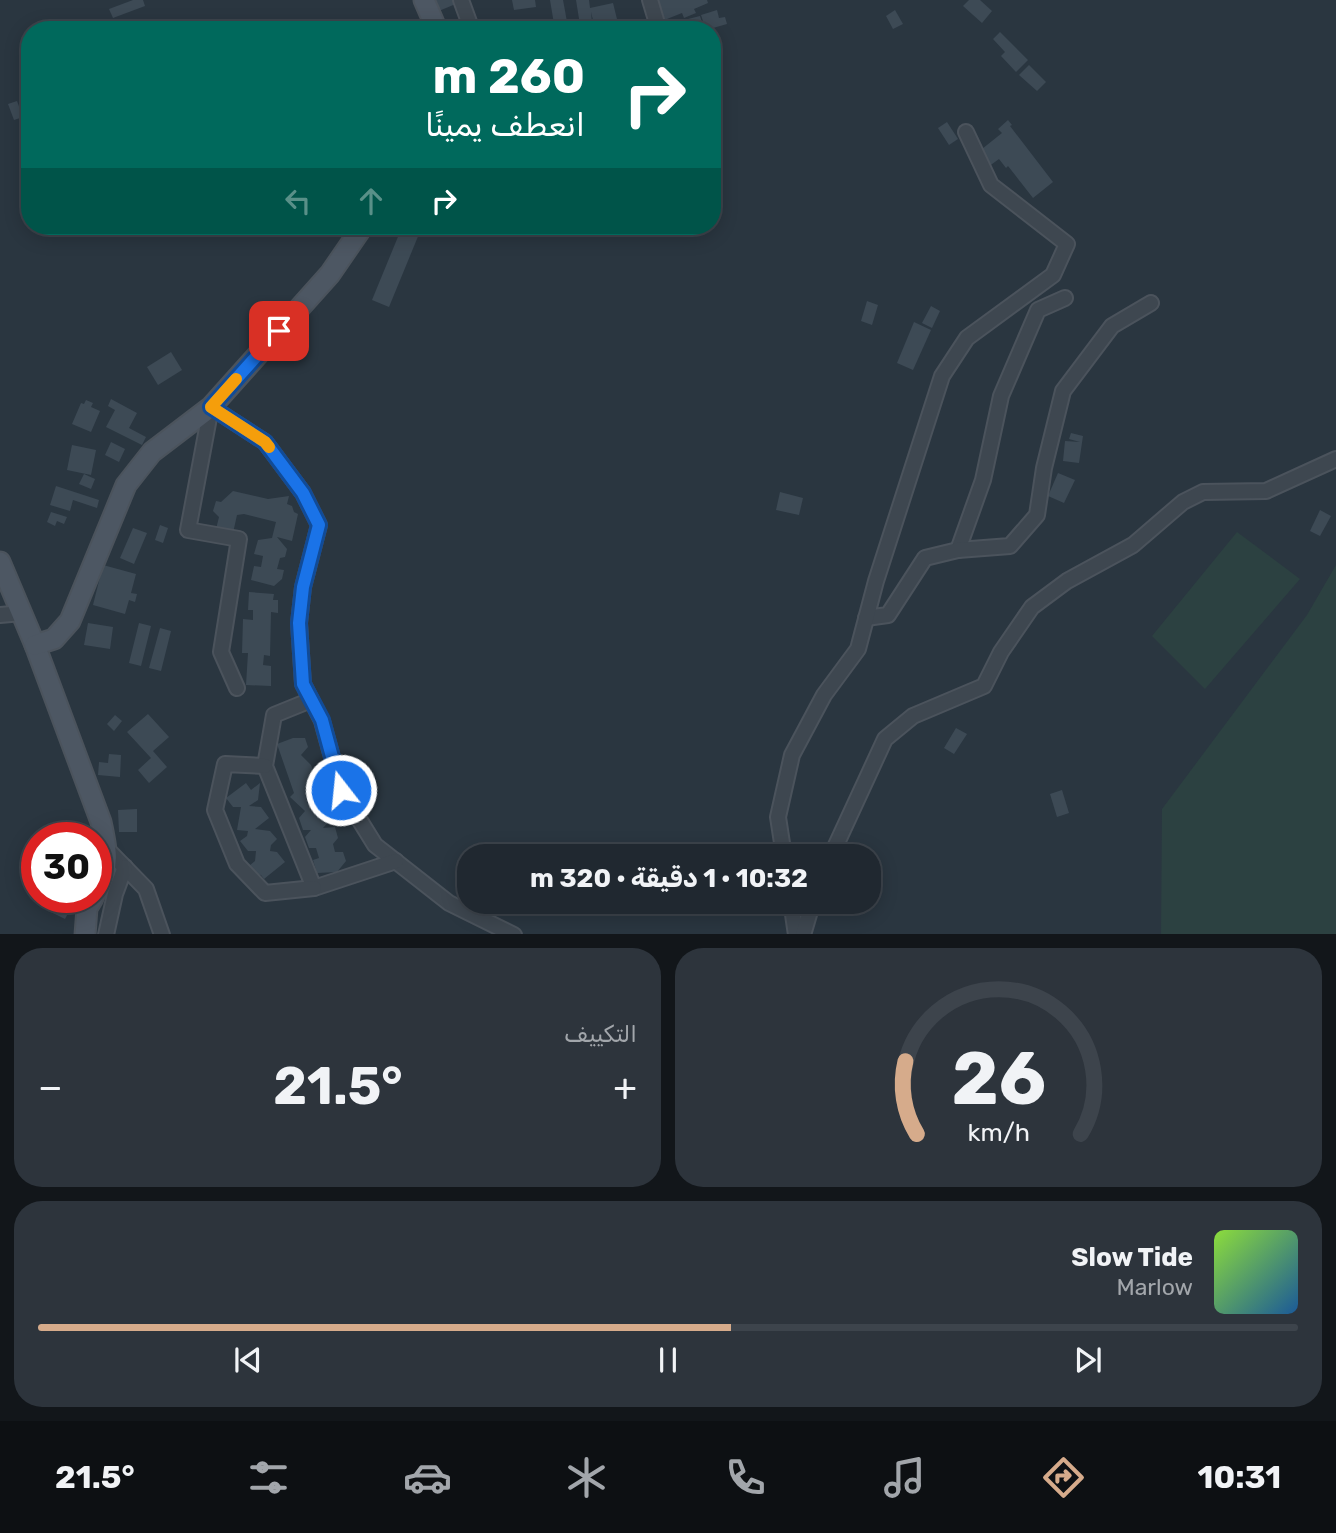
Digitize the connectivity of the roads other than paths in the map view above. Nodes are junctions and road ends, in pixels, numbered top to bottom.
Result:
1 (416, 0) edge
2 (461, 0) edge
3 (650, 0) edge
4 (431, 15) edge
5 (469, 21) edge
6 (656, 21) edge
7 (966, 132) dead end
8 (357, 235) edge
9 (1065, 298) dead end
10 (1151, 303) dead end
11 (211, 407) junction
12 (1336, 459) edge
13 (958, 550) junction
14 (0, 562) edge
15 (12, 604) edge
16 (0, 615) edge
17 (866, 618) junction
18 (35, 645) junction
19 (237, 688) dead end
20 (311, 700) junction
21 (265, 766) junction
22 (101, 822) edge
23 (782, 844) edge
24 (837, 844) edge
25 (112, 854) edge
26 (396, 861) junction
27 (125, 867) junction
28 (314, 888) junction
29 (87, 913) edge
30 (793, 914) edge
31 (809, 914) edge
32 (503, 932) edge
33 (85, 934) edge
34 (106, 934) edge
35 (162, 934) edge
36 (796, 934) edge
37 (803, 934) edge

1 - 4 street
2 - 5 street
3 - 6 street
7 - 17 street
8 - 11 main road
9 - 13 street
10 - 13 street
11 - 18 main road
11 - 19 street
11 - 20 street
12 - 24 street
13 - 17 street
14 - 15 main road
15 - 16 street
15 - 18 main road
17 - 23 street
18 - 22 main road
20 - 21 street
20 - 26 street
21 - 28 street
21 - 28 street
25 - 27 street
26 - 28 street
26 - 32 street
27 - 34 street
27 - 35 street
29 - 33 main road
30 - 36 street
31 - 37 street

